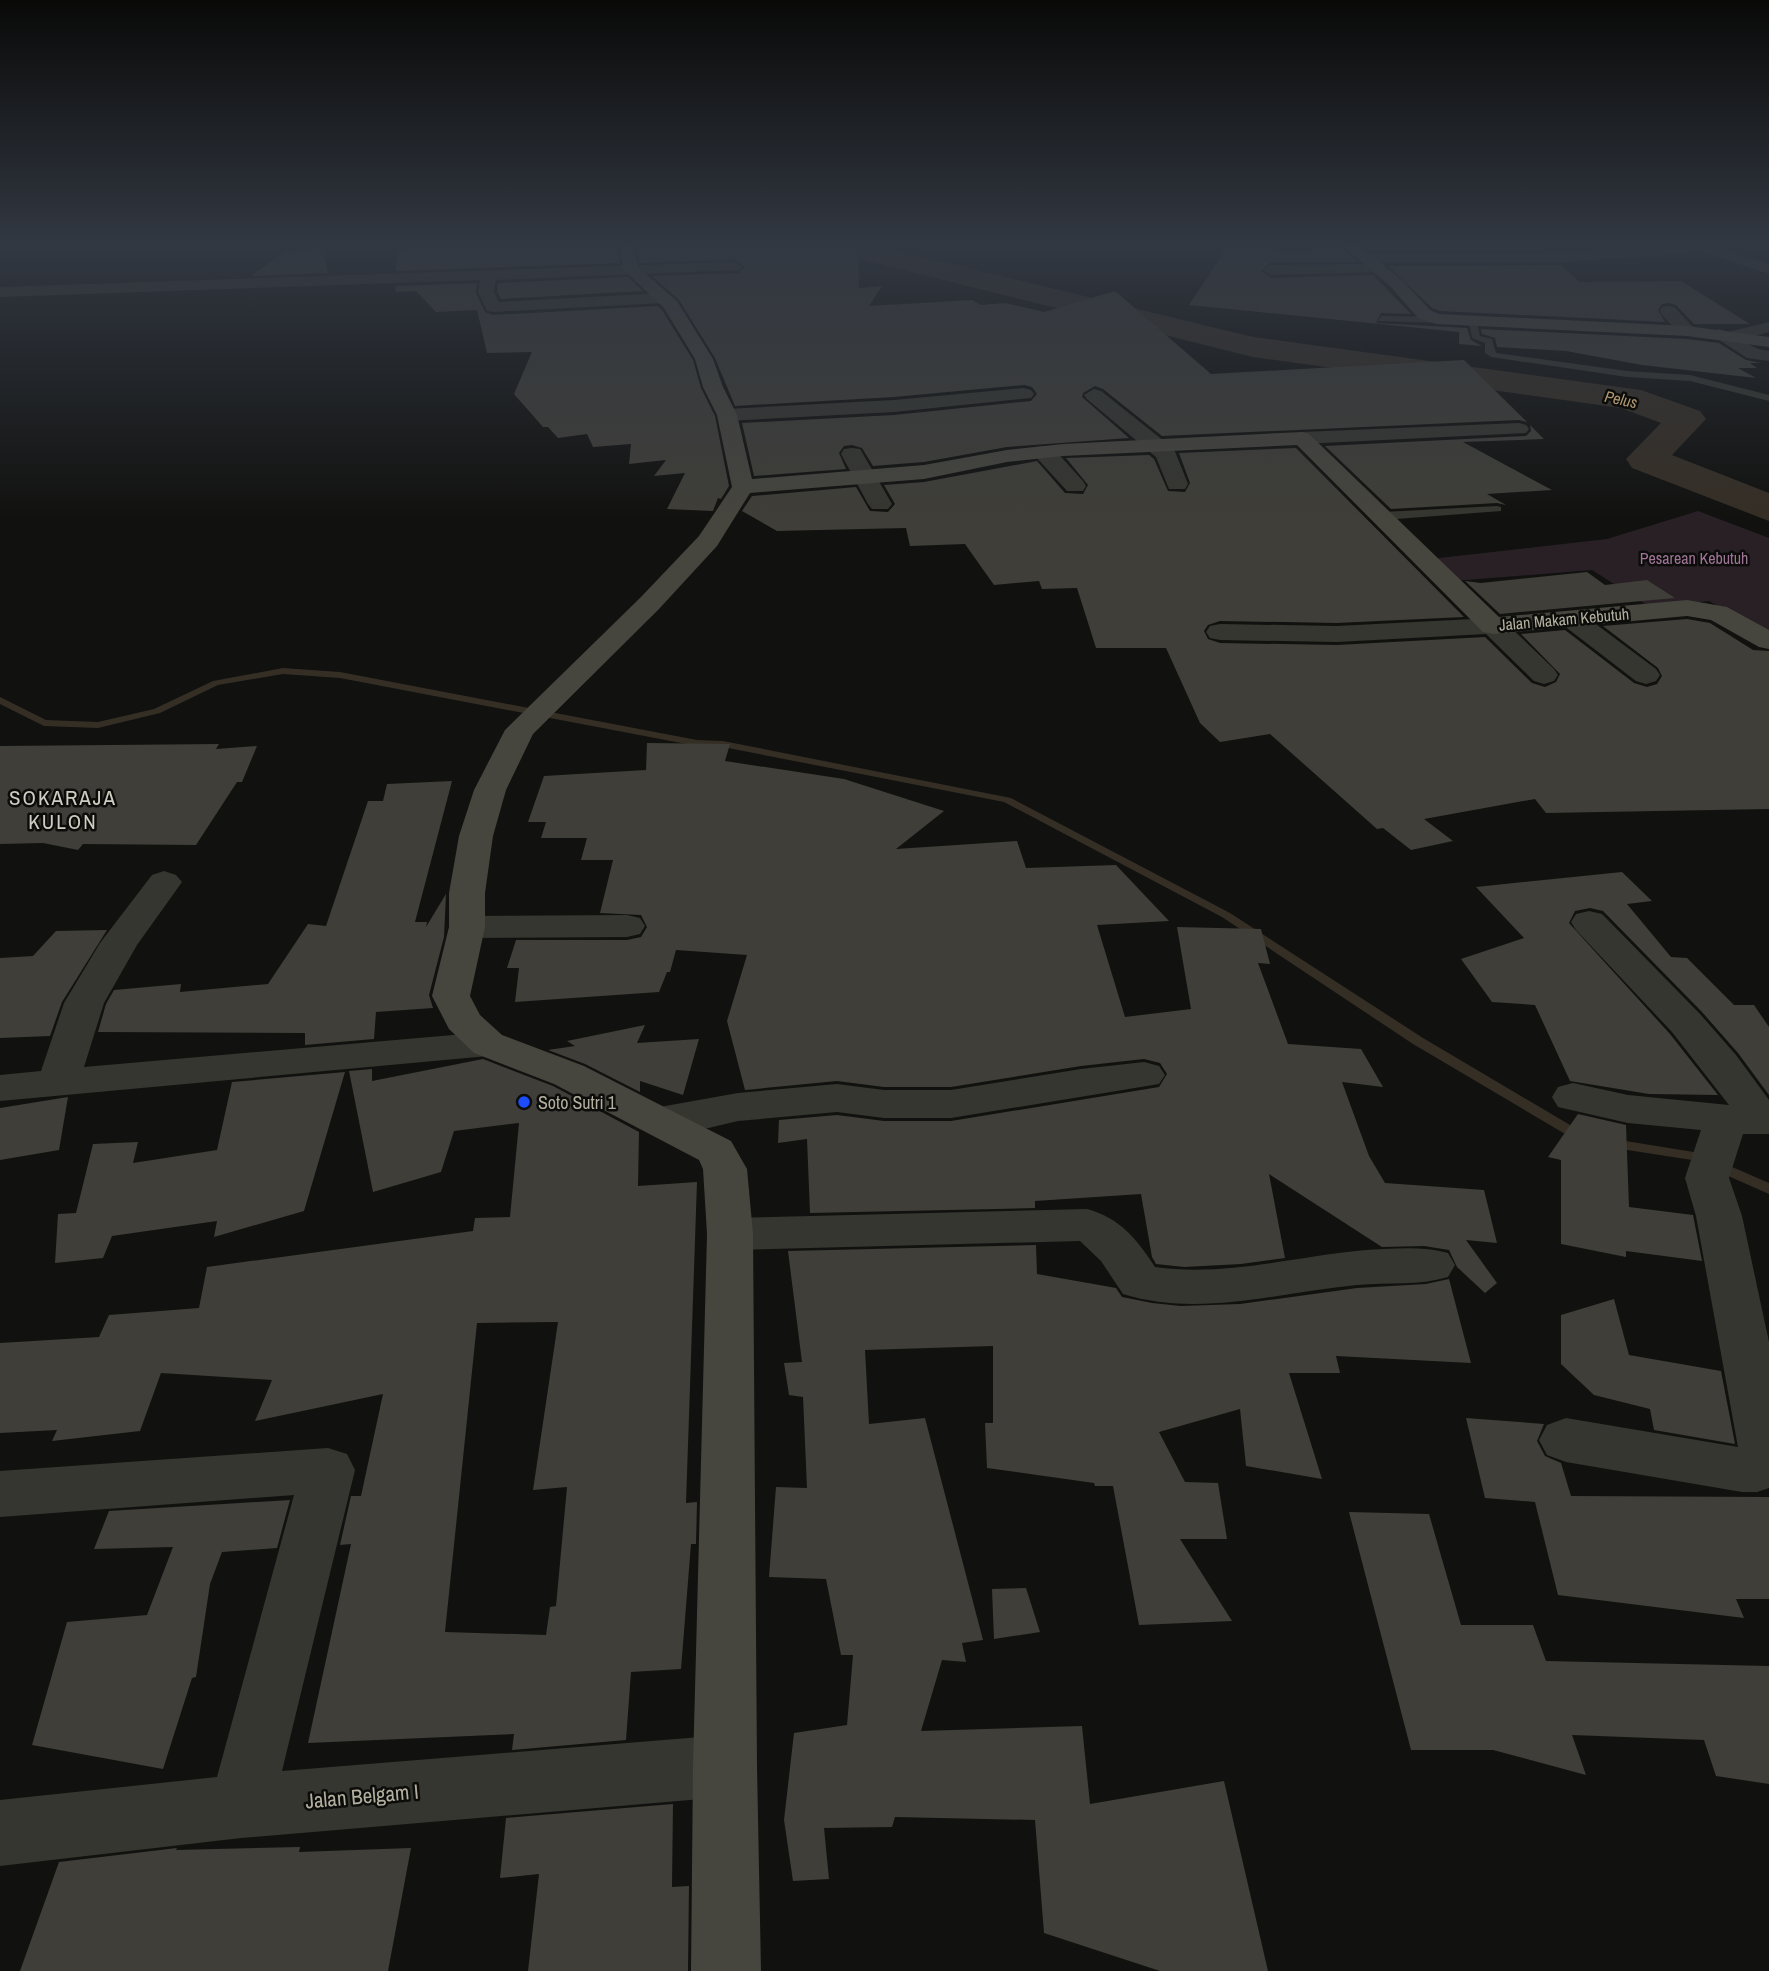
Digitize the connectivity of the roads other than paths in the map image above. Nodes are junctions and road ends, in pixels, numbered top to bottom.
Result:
1 (692, 336) edge
2 (1476, 336) edge
3 (1728, 336) edge
4 (1733, 336) edge
5 (1769, 342) edge
6 (1769, 356) edge
7 (1024, 394) dead end
8 (1094, 395) dead end
9 (1769, 398) edge
10 (1464, 411) dead end
11 (727, 415) junction
12 (1519, 429) dead end
13 (1480, 430) junction
14 (1302, 439) junction
15 (1152, 444) junction
16 (1044, 452) junction
17 (852, 454) dead end
18 (865, 478) junction
19 (1177, 484) dead end
20 (1075, 486) dead end
21 (743, 487) junction
22 (880, 504) dead end
23 (1497, 509) dead end
24 (1383, 516) junction
25 (1572, 619) junction
26 (1493, 626) junction
27 (1220, 632) dead end
28 (1769, 641) edge
29 (1544, 675) dead end
30 (1646, 676) dead end
31 (164, 882) dead end
32 (1589, 922) dead end
33 (627, 926) dead end
34 (467, 927) junction
35 (488, 1044) junction
36 (1144, 1075) dead end
37 (58, 1083) junction
38 (0, 1088) edge
39 (1573, 1097) dead end
40 (658, 1120) junction
41 (1736, 1137) edge
42 (730, 1234) junction
43 (1431, 1265) dead end
44 (1566, 1440) dead end
45 (0, 1494) edge
46 (725, 1766) junction
47 (241, 1806) junction
48 (0, 1833) edge
49 (726, 1971) edge

1 - 11 street
2 - 9 lane
3 - 6 street
4 - 5 street
7 - 11 street
8 - 15 street
10 - 13 street
11 - 21 street
12 - 13 street
13 - 14 street
14 - 15 street
14 - 24 street, Jalan Makam Kebutuh
15 - 16 street
15 - 19 street
16 - 18 street
16 - 20 street
17 - 18 street
18 - 21 street
18 - 22 street
21 - 34 street
23 - 24 lane
24 - 26 street, Jalan Makam Kebutuh
25 - 26 street, Jalan Makam Kebutuh
25 - 28 street, Jalan Makam Kebutuh
25 - 30 street
26 - 27 street
26 - 29 street
31 - 37 street
32 - 41 street
33 - 34 street
34 - 35 street
35 - 37 street
35 - 40 street
36 - 40 street
37 - 38 street
39 - 41 street
40 - 42 street
41 - 44 street
42 - 43 street
42 - 46 street
45 - 47 street
46 - 47 street, Jalan Belgam I
46 - 49 street
47 - 48 street, Jalan Belgam I

